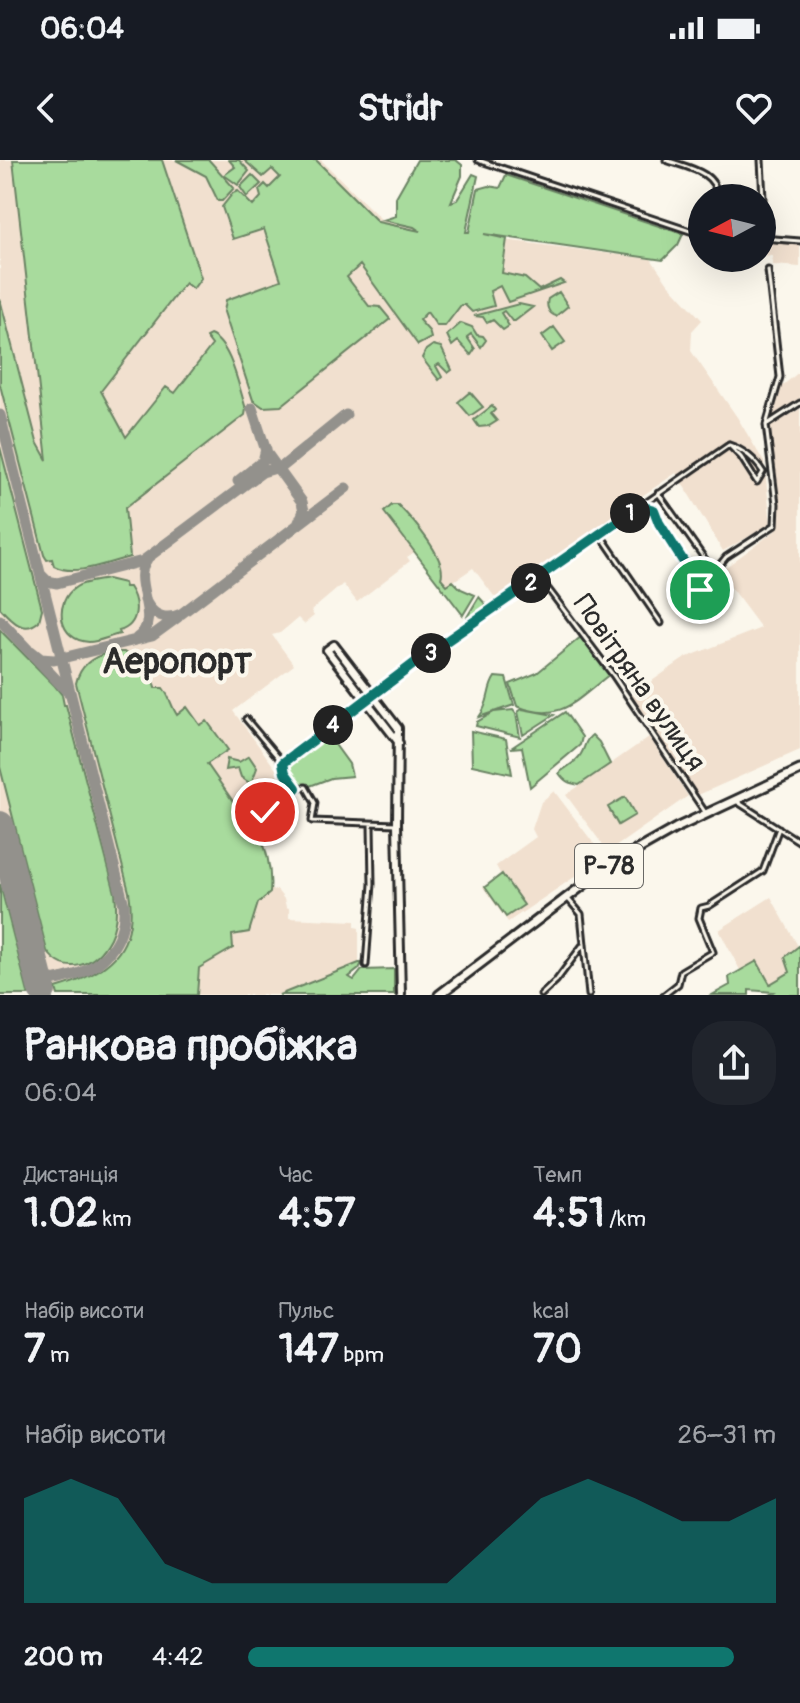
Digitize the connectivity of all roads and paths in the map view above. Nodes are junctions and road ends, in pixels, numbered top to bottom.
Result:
1 (478, 160) edge
2 (666, 160) edge
3 (761, 160) edge
4 (714, 184) edge
5 (762, 184) edge
6 (688, 230) edge
7 (776, 239) edge
8 (800, 241) edge
9 (768, 272) edge
10 (800, 403) edge
11 (766, 425) junction
12 (729, 445) junction
13 (658, 493) junction
14 (640, 506) junction
15 (600, 534) junction
16 (714, 572) junction
17 (539, 577) junction
18 (661, 623) dead end
19 (374, 695) junction
20 (367, 700) junction
21 (246, 719) dead end
22 (399, 743) junction
23 (283, 763) junction
24 (800, 770) edge
25 (296, 788) junction
26 (735, 800) junction
27 (265, 812) dead end
28 (706, 813) junction
29 (371, 824) junction
30 (397, 824) junction
31 (779, 828) junction
32 (800, 842) edge
33 (567, 897) junction
34 (584, 944) junction
35 (366, 965) dead end
36 (401, 995) edge
37 (439, 995) edge
38 (541, 995) edge
39 (589, 995) edge
40 (664, 995) edge

1 - 6 street
2 - 4 street
3 - 5 street
7 - 8 street
9 - 11 street
10 - 11 street
11 - 16 street
12 - 12 street
12 - 13 street
13 - 14 street
13 - 16 street
14 - 15 street
14 - 16 street
15 - 17 street
15 - 18 street
17 - 19 street
17 - 28 street, Повітряна вулиця
19 - 20 street
19 - 20 main road
19 - 22 main road
20 - 22 main road
20 - 23 street
21 - 23 street
22 - 30 main road
23 - 25 street
24 - 26 highway, Р-78
25 - 27 street
25 - 29 street
26 - 28 highway, Р-78
26 - 31 street
28 - 33 highway, Р-78
29 - 30 street
29 - 35 street
30 - 36 main road
31 - 32 street
31 - 40 street
33 - 34 street
33 - 37 highway, Р-78
34 - 38 street
34 - 39 street

